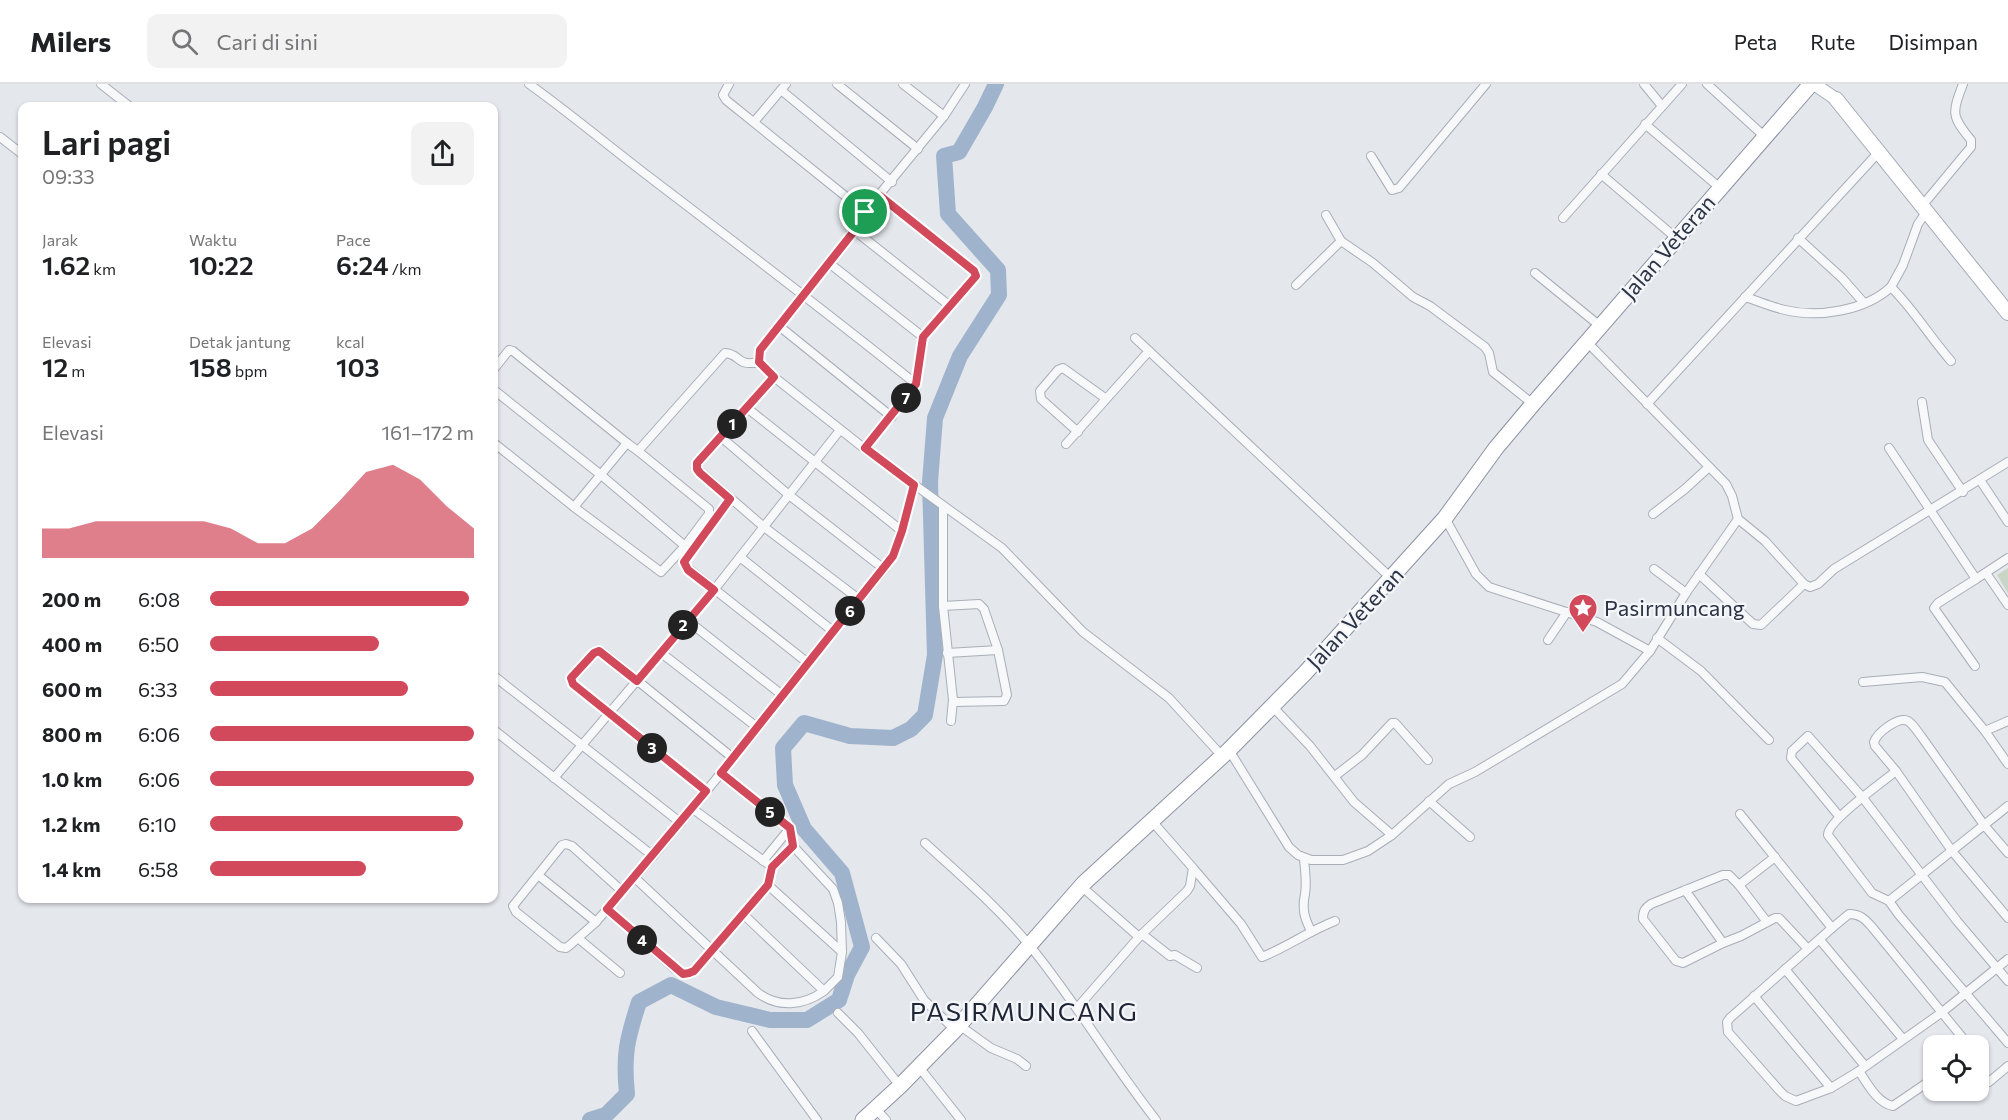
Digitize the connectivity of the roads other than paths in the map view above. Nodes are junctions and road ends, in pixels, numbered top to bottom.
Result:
1 (101, 84) edge
2 (529, 84) edge
3 (729, 84) edge
4 (837, 84) edge
5 (903, 84) edge
6 (965, 84) edge
7 (1486, 84) edge
8 (1644, 84) edge
9 (1682, 84) edge
10 (1707, 84) edge
11 (1812, 84) edge
12 (1829, 84) edge
13 (1963, 84) edge
14 (783, 87) edge
15 (1836, 99) junction
16 (124, 102) edge
17 (1662, 106) junction
18 (945, 116) junction
19 (754, 122) junction
20 (1645, 124) junction
21 (0, 136) edge
22 (1764, 136) junction
23 (918, 149) junction
24 (18, 151) edge
25 (1878, 153) junction
26 (1371, 156) dead end
27 (1601, 174) junction
28 (892, 182) junction
29 (1720, 188) junction
30 (880, 196) junction
31 (1924, 209) junction
32 (865, 212) junction
33 (1326, 215) dead end
34 (1563, 218) dead end
35 (855, 230) junction
36 (1676, 238) junction
37 (1798, 238) junction
38 (1341, 242) junction
39 (829, 263) junction
40 (1535, 273) dead end
41 (1296, 285) dead end
42 (1891, 287) junction
43 (804, 294) junction
44 (1745, 297) junction
45 (1864, 303) junction
46 (951, 306) junction
47 (2008, 313) edge
48 (778, 326) junction
49 (1600, 326) junction
50 (923, 337) junction
51 (1135, 338) dead end
52 (1587, 342) junction
53 (1149, 351) junction
54 (759, 362) junction
55 (1951, 362) dead end
56 (498, 363) edge
57 (774, 377) junction
58 (916, 384) junction
59 (498, 393) edge
60 (1105, 398) junction
61 (1922, 402) dead end
62 (1533, 404) junction
63 (1647, 404) junction
64 (747, 408) junction
65 (891, 417) junction
66 (840, 429) junction
67 (1078, 432) junction
68 (721, 437) junction
69 (627, 443) junction
70 (1066, 444) dead end
71 (498, 446) edge
72 (865, 448) junction
73 (1889, 448) dead end
74 (638, 451) junction
75 (2008, 462) edge
76 (814, 463) junction
77 (1709, 467) junction
78 (601, 475) junction
79 (1980, 480) junction
80 (916, 487) junction
81 (1963, 492) junction
82 (789, 495) junction
83 (730, 499) junction
84 (941, 505) junction
85 (574, 507) junction
86 (1931, 510) junction
87 (1653, 514) dead end
88 (1445, 518) junction
89 (1738, 519) junction
90 (2008, 522) edge
91 (764, 526) junction
92 (902, 531) junction
93 (685, 546) junction
94 (740, 557) junction
95 (2008, 558) edge
96 (884, 569) junction
97 (1654, 569) dead end
98 (1986, 573) junction
99 (1699, 574) junction
100 (1392, 579) junction
101 (1976, 579) junction
102 (1804, 584) junction
103 (714, 590) junction
104 (1686, 593) junction
105 (860, 600) junction
106 (2008, 605) edge
107 (943, 606) junction
108 (1567, 612) junction
109 (687, 620) junction
110 (834, 632) junction
111 (1658, 638) junction
112 (1548, 640) dead end
113 (998, 650) junction
114 (1650, 651) junction
115 (660, 652) junction
116 (947, 653) junction
117 (808, 663) junction
118 (1975, 666) dead end
119 (498, 679) edge
120 (637, 681) junction
121 (1863, 682) dead end
122 (782, 695) junction
123 (953, 702) junction
124 (1272, 706) junction
125 (609, 714) junction
126 (951, 721) dead end
127 (2008, 721) edge
128 (758, 728) junction
129 (1985, 731) junction
130 (498, 733) edge
131 (1769, 740) dead end
132 (582, 746) junction
133 (1225, 753) junction
134 (733, 758) junction
135 (1428, 760) dead end
136 (2008, 764) edge
137 (1896, 771) junction
138 (721, 773) junction
139 (1335, 776) junction
140 (554, 778) junction
141 (706, 791) junction
142 (1863, 798) junction
143 (1429, 801) junction
144 (2008, 806) edge
145 (693, 809) junction
146 (1740, 814) dead end
147 (1839, 816) junction
148 (1151, 820) junction
149 (681, 823) junction
150 (1984, 825) junction
151 (790, 828) junction
152 (1392, 835) junction
153 (1470, 837) dead end
154 (926, 843) dead end
155 (793, 846) junction
156 (1952, 850) junction
157 (2008, 853) edge
158 (653, 856) junction
159 (1775, 857) junction
160 (1304, 859) junction
161 (763, 861) junction
162 (772, 867) junction
163 (1193, 868) junction
164 (538, 874) junction
165 (1921, 875) junction
166 (634, 877) junction
167 (768, 885) junction
168 (1739, 885) junction
169 (1081, 886) junction
170 (1685, 890) junction
171 (622, 891) junction
172 (1890, 901) junction
173 (607, 909) junction
174 (743, 914) junction
175 (2008, 918) edge
176 (1335, 921) dead end
177 (596, 922) junction
178 (1767, 922) junction
179 (1832, 928) junction
180 (1311, 931) junction
181 (1141, 936) junction
182 (876, 938) dead end
183 (579, 939) junction
184 (1820, 940) junction
185 (1723, 943) junction
186 (1029, 945) junction
187 (1808, 949) junction
188 (712, 950) junction
189 (842, 952) junction
190 (2008, 959) edge
191 (1197, 968) dead end
192 (1997, 968) junction
193 (1785, 969) junction
194 (620, 973) dead end
195 (2008, 981) edge
196 (824, 991) junction
197 (1965, 993) junction
198 (1754, 996) junction
199 (1077, 1008) junction
200 (838, 1013) dead end
201 (1941, 1013) junction
202 (957, 1027) junction
203 (752, 1031) dead end
204 (1960, 1035) edge
205 (1903, 1039) junction
206 (2008, 1043) edge
207 (1026, 1066) dead end
208 (2008, 1066) edge
209 (919, 1067) junction
210 (1862, 1069) junction
211 (1989, 1082) dead end
212 (900, 1086) junction
213 (1923, 1086) edge
214 (1831, 1088) junction
215 (881, 1115) edge
216 (817, 1120) edge
217 (863, 1120) edge
218 (961, 1120) edge
219 (1156, 1120) edge

1 - 16 street
2 - 43 street
3 - 19 street
4 - 23 street
5 - 18 street
6 - 18 street
7 - 26 street
8 - 17 street
9 - 17 street
10 - 22 street
11 - 15 main road
11 - 22 highway, Jalan Veteran
12 - 15 main road
13 - 31 street
14 - 19 street
14 - 28 street
15 - 25 main road
17 - 20 street
18 - 23 street
19 - 32 street
20 - 27 street
20 - 29 street
21 - 24 street
22 - 29 highway, Jalan Veteran
23 - 28 street
25 - 31 main road
25 - 37 street
27 - 34 street
27 - 36 street
28 - 30 street
29 - 36 highway, Jalan Veteran
30 - 32 street
30 - 46 street
31 - 42 street
31 - 47 main road
32 - 35 street
33 - 38 street
35 - 39 street
35 - 46 street
36 - 49 highway, Jalan Veteran
37 - 44 street
37 - 45 street
38 - 41 street
38 - 62 street
39 - 43 street
39 - 50 street
40 - 49 street
42 - 45 street
42 - 55 street
43 - 48 street
43 - 58 street
44 - 45 street
44 - 63 street
46 - 50 street
48 - 54 street
48 - 65 street
49 - 52 highway, Jalan Veteran
50 - 58 street
51 - 53 street
52 - 62 highway, Jalan Veteran
52 - 63 street
53 - 60 street
53 - 100 street
54 - 57 street
54 - 74 street
56 - 69 street
57 - 64 street
57 - 66 street
58 - 65 street
59 - 78 street
60 - 67 street
60 - 67 street
61 - 81 street
62 - 88 highway, Jalan Veteran
63 - 77 street
64 - 68 street
64 - 76 street
65 - 72 street
66 - 72 street
66 - 76 street
67 - 70 street
68 - 82 street
68 - 83 street
69 - 74 street
69 - 78 street
71 - 85 street
72 - 80 street
73 - 86 street
74 - 93 street
75 - 79 street
76 - 82 street
76 - 92 street
77 - 87 street
77 - 89 street
78 - 85 street
78 - 93 street
79 - 81 street
79 - 90 street
80 - 84 street
80 - 92 street
81 - 86 street
82 - 91 street
82 - 96 street
83 - 91 street
83 - 103 street
84 - 107 street
84 - 133 street
85 - 93 street
86 - 101 street
86 - 102 street
88 - 100 highway, Jalan Veteran
88 - 108 street
89 - 99 street
89 - 102 street
91 - 94 street
91 - 105 street
92 - 96 street
94 - 103 street
94 - 110 street
95 - 98 street
96 - 105 street
97 - 104 street
98 - 101 street
98 - 106 street
99 - 102 street
99 - 104 street
100 - 124 highway, Jalan Veteran
101 - 118 street
103 - 109 street
103 - 117 street
104 - 111 street
105 - 110 street
107 - 113 street
107 - 116 street
108 - 112 street
108 - 114 street
109 - 115 street
109 - 122 street
110 - 117 street
111 - 114 street
111 - 131 street
113 - 116 street
113 - 123 street
114 - 143 street
115 - 120 street
115 - 128 street
116 - 123 street
117 - 122 street
119 - 132 street
120 - 125 street
120 - 125 street
120 - 134 street
121 - 129 street
122 - 128 street
123 - 126 street
124 - 133 highway, Jalan Veteran
124 - 139 street
125 - 132 street
125 - 141 street
127 - 129 street
128 - 134 street
129 - 136 street
130 - 140 street
132 - 140 street
132 - 149 street
133 - 148 highway, Jalan Veteran
133 - 160 street
134 - 138 street
135 - 139 street
137 - 142 street
137 - 150 street
137 - 156 street
138 - 141 street
138 - 151 street
139 - 152 street
140 - 158 street
141 - 145 street
142 - 147 street
142 - 147 street
142 - 165 street
143 - 152 street
143 - 153 street
144 - 150 street
145 - 149 street
145 - 161 street
146 - 159 street
147 - 172 street
148 - 163 street
148 - 169 highway, Jalan Veteran
149 - 158 street
150 - 156 street
150 - 157 street
151 - 155 street
151 - 161 street
152 - 160 street
154 - 186 street
155 - 162 street
155 - 189 street
156 - 165 street
156 - 175 street
158 - 166 street
159 - 168 street
159 - 179 street
160 - 180 street
161 - 162 street
162 - 167 street
163 - 180 street
163 - 181 street
164 - 171 street
164 - 177 street
164 - 183 street
165 - 172 street
165 - 192 street
166 - 171 street
166 - 188 street
167 - 174 street
167 - 189 street
168 - 170 street
168 - 178 street
169 - 181 street
169 - 186 highway, Jalan Veteran
170 - 185 street
170 - 185 street
171 - 173 street
172 - 197 street
173 - 177 street
173 - 188 street
174 - 188 street
174 - 196 street
176 - 180 street
177 - 183 street
178 - 185 street
178 - 187 street
179 - 184 street
179 - 201 street
181 - 191 street
181 - 199 street
182 - 202 street
183 - 194 street
184 - 187 street
184 - 205 street
186 - 199 street
186 - 202 highway, Jalan Veteran
187 - 193 street
188 - 196 street
189 - 196 street
190 - 192 street
192 - 195 street
192 - 197 street
193 - 198 street
193 - 210 street
197 - 201 street
197 - 206 street
198 - 214 street
198 - 214 street
199 - 219 street
200 - 212 street
201 - 204 street
201 - 205 street
202 - 207 street
202 - 209 highway, Jalan Veteran
203 - 216 street
205 - 210 street
208 - 211 street
209 - 212 highway, Jalan Veteran
209 - 218 street
210 - 213 street
210 - 214 street
212 - 215 highway, Jalan Veteran
215 - 217 highway, Jalan Veteran

